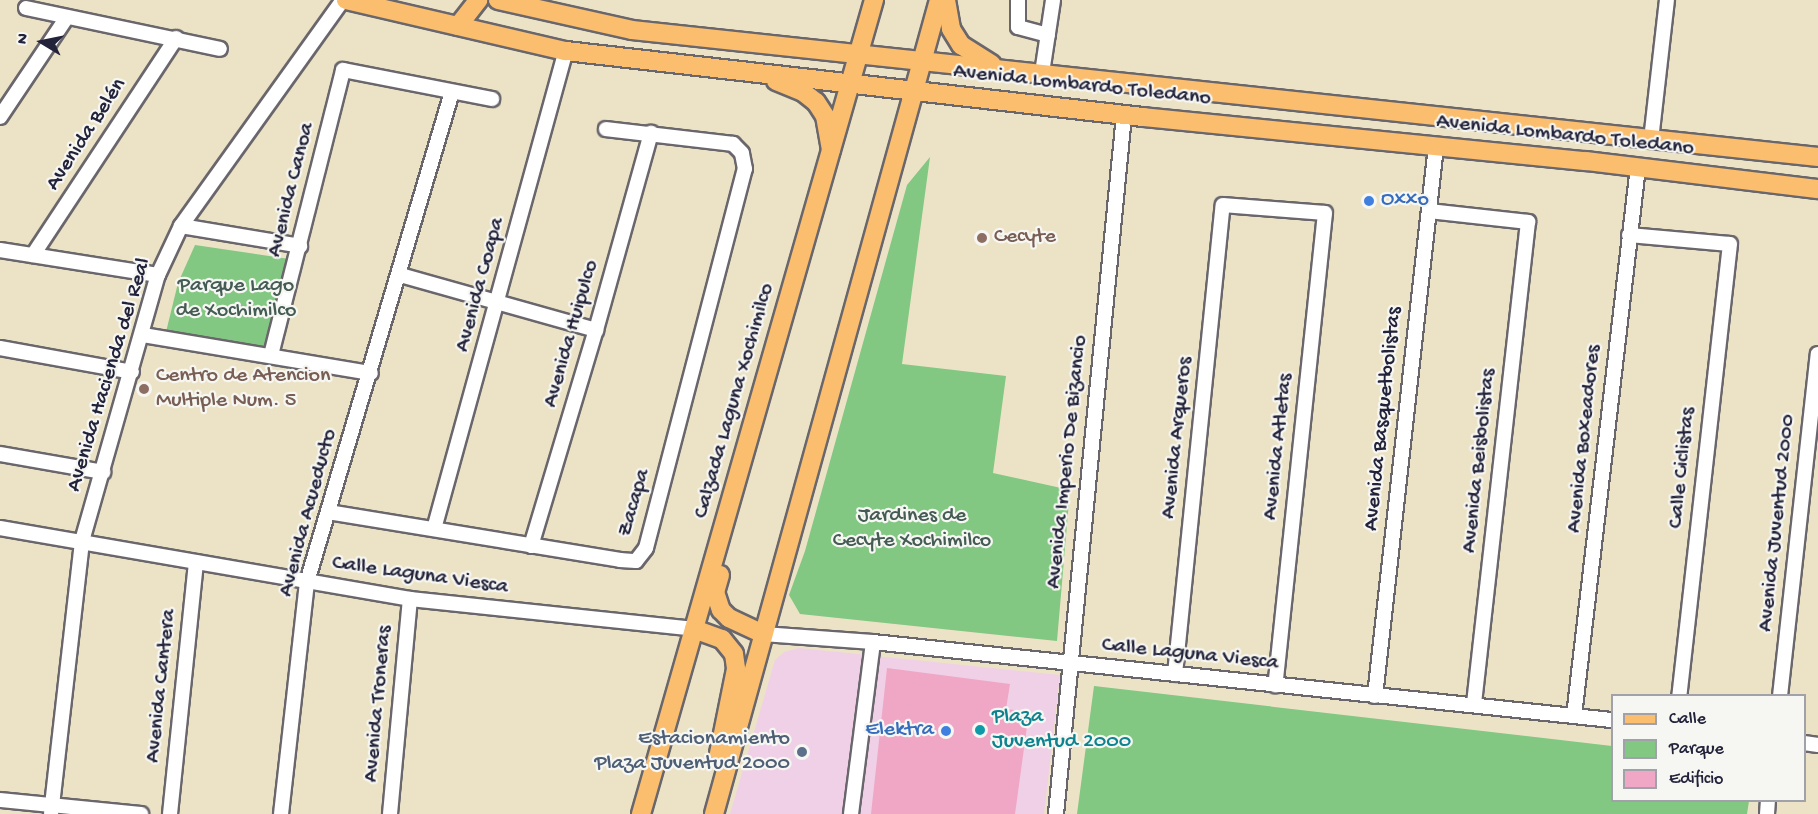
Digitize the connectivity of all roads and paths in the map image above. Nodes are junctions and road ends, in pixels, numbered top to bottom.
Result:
1 (344, 0) edge
2 (478, 0) edge
3 (498, 0) edge
4 (874, 0) edge
5 (939, 0) edge
6 (946, 0) edge
7 (1018, 0) edge
8 (1053, 0) edge
9 (1667, 0) edge
10 (26, 8) dead end
11 (67, 17) junction
12 (458, 26) junction
13 (1048, 35) junction
14 (176, 38) junction
15 (220, 49) dead end
16 (566, 51) junction
17 (859, 54) junction
18 (922, 60) junction
19 (1001, 69) junction
20 (758, 73) junction
21 (1042, 73) junction
22 (851, 83) junction
23 (914, 91) junction
24 (452, 92) junction
25 (492, 99) dead end
26 (1124, 115) junction
27 (0, 117) edge
28 (1526, 126) junction
29 (606, 129) dead end
30 (651, 133) junction
31 (1651, 140) junction
32 (1441, 147) junction
33 (832, 153) junction
34 (1818, 157) edge
35 (1586, 161) junction
36 (1638, 167) junction
37 (1818, 189) edge
38 (1429, 211) junction
39 (1324, 213) joint
40 (181, 226) junction
41 (1629, 235) junction
42 (300, 246) junction
43 (0, 250) edge
44 (33, 255) junction
45 (158, 275) junction
46 (400, 275) junction
47 (498, 302) junction
48 (596, 330) junction
49 (143, 335) junction
50 (0, 348) edge
51 (1818, 354) edge
52 (271, 355) junction
53 (132, 372) junction
54 (371, 373) junction
55 (761, 399) junction
56 (0, 454) edge
57 (103, 472) junction
58 (328, 512) junction
59 (0, 528) edge
60 (434, 529) junction
61 (82, 541) junction
62 (531, 546) junction
63 (196, 562) junction
64 (307, 582) junction
65 (410, 599) junction
66 (694, 629) junction
67 (763, 634) junction
68 (873, 642) junction
69 (1069, 663) junction
70 (1175, 674) junction
71 (1275, 685) junction
72 (1679, 694) edge
73 (1780, 694) edge
74 (1375, 696) junction
75 (1474, 705) junction
76 (1574, 716) junction
77 (1611, 720) edge
78 (0, 800) edge
79 (52, 810) edge
80 (141, 814) edge
81 (170, 814) edge
82 (281, 814) edge
83 (390, 814) edge
84 (641, 814) edge
85 (712, 814) edge
86 (851, 814) edge
87 (1056, 814) edge

1 - 12 main road, Avenida Lombardo Toledano
1 - 40 street, Avenida Hacienda del Real
2 - 12 main road
3 - 17 main road, Avenida Lombardo Toledano
4 - 17 main road, Calzada Laguna Xochimilco
5 - 18 main road
6 - 19 main road
7 - 13 street
8 - 13 street
9 - 31 street
10 - 11 street
11 - 14 street
11 - 27 street
12 - 16 main road, Avenida Lombardo Toledano
13 - 21 street
14 - 15 street
14 - 44 street, Avenida Belén
16 - 20 main road, Avenida Lombardo Toledano
16 - 47 street, Avenida Coapa
17 - 18 main road, Avenida Lombardo Toledano
17 - 22 main road, Calzada Laguna Xochimilco
18 - 19 main road, Avenida Lombardo Toledano
18 - 23 main road
19 - 21 main road, Avenida Lombardo Toledano
20 - 22 main road, Avenida Lombardo Toledano
20 - 33 main road
21 - 28 main road, Avenida Lombardo Toledano
22 - 23 main road, Avenida Lombardo Toledano
22 - 33 main road, Calzada Laguna Xochimilco
23 - 26 main road, Avenida Lombardo Toledano
23 - 67 main road
24 - 25 street
24 - 42 street, Avenida Canoa
24 - 46 street, Avenida Acueducto
26 - 32 main road, Avenida Lombardo Toledano
26 - 69 street, Avenida Imperio De Bizancio
28 - 31 main road, Avenida Lombardo Toledano
28 - 32 main road
29 - 30 street
30 - 48 street, Avenida Huipulco
30 - 62 street, Zacapa
31 - 34 main road, Avenida Lombardo Toledano
31 - 35 main road
32 - 35 main road, Avenida Lombardo Toledano
32 - 38 street, Avenida Basquetbolistas
33 - 55 main road, Calzada Laguna Xochimilco
35 - 36 main road, Avenida Lombardo Toledano
36 - 37 main road, Avenida Lombardo Toledano
36 - 41 street, Avenida Boxeadores
38 - 74 street, Avenida Basquetbolistas
38 - 75 street, Avenida Beisbolistas
39 - 70 street, Avenida Arqueros
39 - 71 street, Avenida Atletas
40 - 42 street
40 - 45 street, Avenida Hacienda del Real
41 - 72 street, Calle Ciclistas
41 - 76 street, Avenida Boxeadores
42 - 52 street, Avenida Canoa
43 - 44 street
44 - 45 street
45 - 49 street, Avenida Hacienda del Real
46 - 47 street
46 - 54 street, Avenida Acueducto
47 - 48 street
47 - 60 street, Avenida Coapa
48 - 62 street, Avenida Huipulco
49 - 52 street
49 - 53 street, Avenida Hacienda del Real
50 - 53 street
51 - 73 street, Avenida Juventud 2000
52 - 54 street
53 - 57 street, Avenida Hacienda del Real
54 - 58 street, Avenida Acueducto
55 - 66 main road, Calzada Laguna Xochimilco
55 - 67 main road
56 - 57 street
57 - 61 street, Avenida Hacienda del Real
58 - 60 street, Zacapa
58 - 64 street, Avenida Acueducto
59 - 61 street, Calle Laguna Viesca
60 - 62 street, Zacapa
61 - 63 street, Calle Laguna Viesca
61 - 79 street, Avenida Hacienda del Real
63 - 64 street, Calle Laguna Viesca
63 - 81 street, Avenida Cantera
64 - 65 street, Calle Laguna Viesca
64 - 82 street, Avenida Acueducto
65 - 66 street, Calle Laguna Viesca
65 - 83 street, Avenida Troneras
66 - 84 main road, Calzada Laguna Xochimilco
66 - 85 main road
67 - 68 street, Calle Laguna Viesca
67 - 85 main road
68 - 69 street, Calle Laguna Viesca
68 - 86 street
69 - 70 street, Calle Laguna Viesca
69 - 87 street, Avenida Imperio De Bizancio
70 - 71 street, Calle Laguna Viesca
71 - 74 street, Calle Laguna Viesca
74 - 75 street, Calle Laguna Viesca
75 - 76 street, Calle Laguna Viesca
76 - 77 street, Calle Laguna Viesca
78 - 79 street
79 - 80 street

